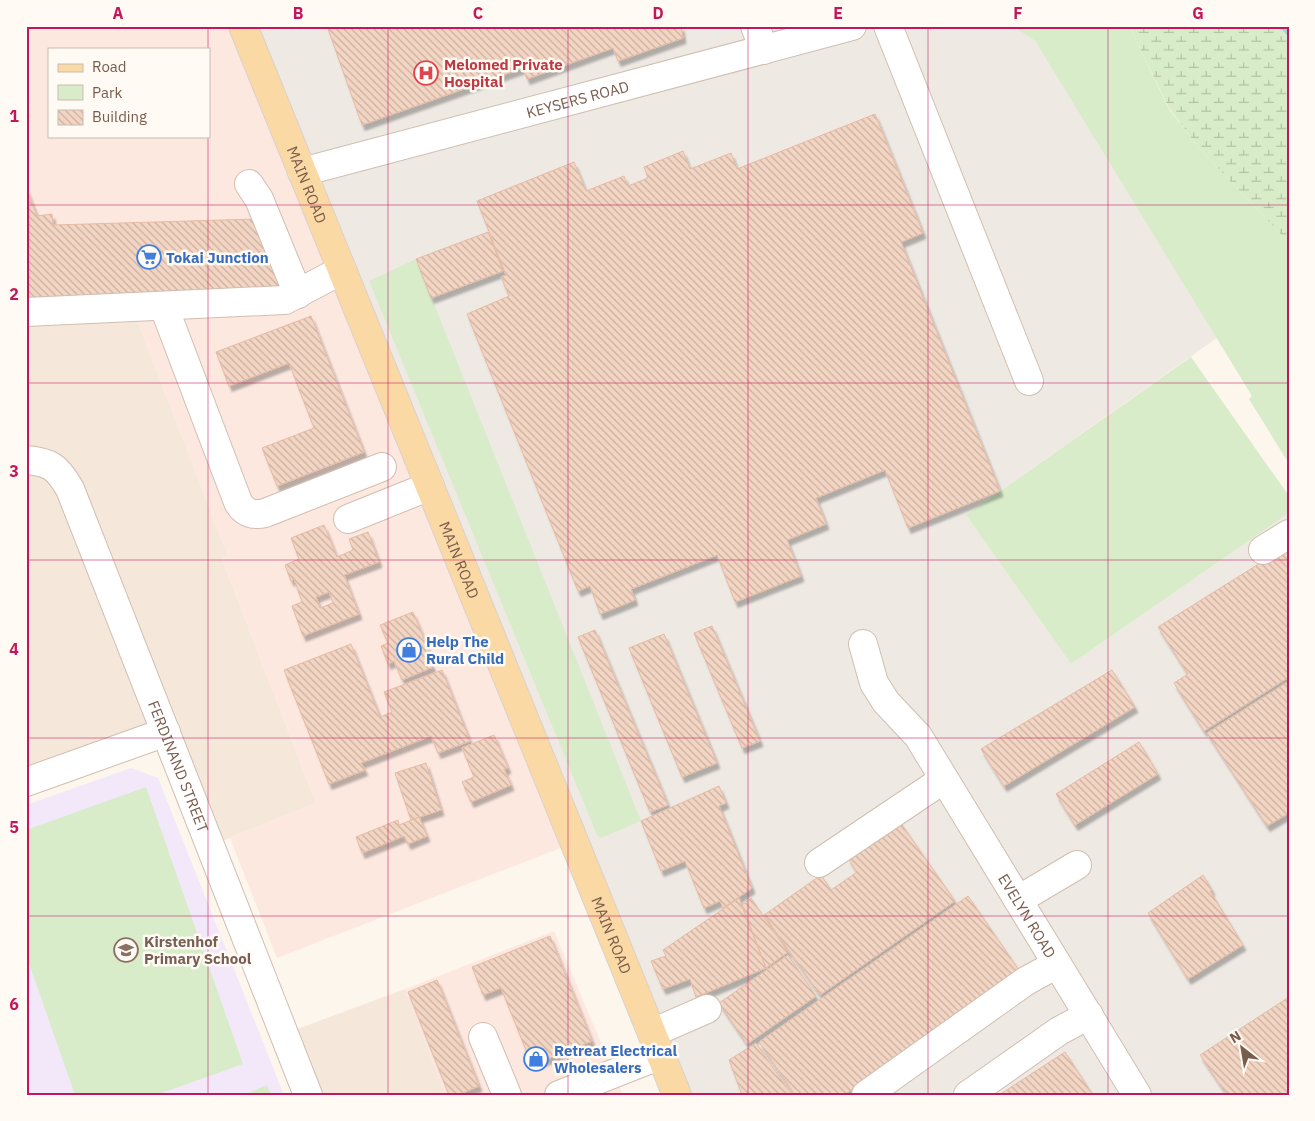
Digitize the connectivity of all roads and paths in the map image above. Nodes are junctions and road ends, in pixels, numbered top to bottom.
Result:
1 (224, 26) edge
2 (243, 26) edge
3 (852, 26) edge
4 (888, 26) edge
5 (759, 38) edge
6 (271, 95) junction
7 (302, 172) junction
8 (249, 184) dead end
9 (342, 270) junction
10 (298, 294) junction
11 (164, 307) junction
12 (26, 312) edge
13 (1029, 381) dead end
14 (26, 460) edge
15 (382, 467) dead end
16 (430, 486) junction
17 (348, 520) dead end
18 (1289, 534) edge
19 (1263, 550) dead end
20 (863, 644) dead end
21 (166, 732) junction
22 (944, 779) junction
23 (26, 782) edge
24 (819, 863) dead end
25 (1077, 865) dead end
26 (1018, 900) junction
27 (1057, 964) junction
28 (707, 1009) dead end
29 (1089, 1015) junction
30 (483, 1037) dead end
31 (656, 1044) junction
32 (308, 1095) edge
33 (507, 1095) edge
34 (559, 1095) edge
35 (677, 1095) edge
36 (866, 1095) edge
37 (968, 1095) edge
38 (1138, 1095) edge

1 - 6 main road
2 - 6 main road, MAIN ROAD
3 - 5 street, KEYSERS ROAD
4 - 13 street
5 - 7 street, KEYSERS ROAD
6 - 7 main road, MAIN ROAD
7 - 9 main road, MAIN ROAD
8 - 10 street
9 - 10 street
9 - 16 main road, MAIN ROAD
10 - 11 street
11 - 12 street
11 - 15 street
14 - 21 street, FERDINAND STREET
16 - 17 street
16 - 31 main road, MAIN ROAD
18 - 19 street
20 - 22 street, EVELYN ROAD
21 - 23 street
21 - 32 street, FERDINAND STREET
22 - 24 street
22 - 26 street, EVELYN ROAD
25 - 26 street
26 - 27 street, EVELYN ROAD
27 - 29 street, EVELYN ROAD
27 - 36 street
28 - 31 street
29 - 37 street
29 - 38 street, EVELYN ROAD
30 - 33 street
31 - 34 street
31 - 35 main road, MAIN ROAD

